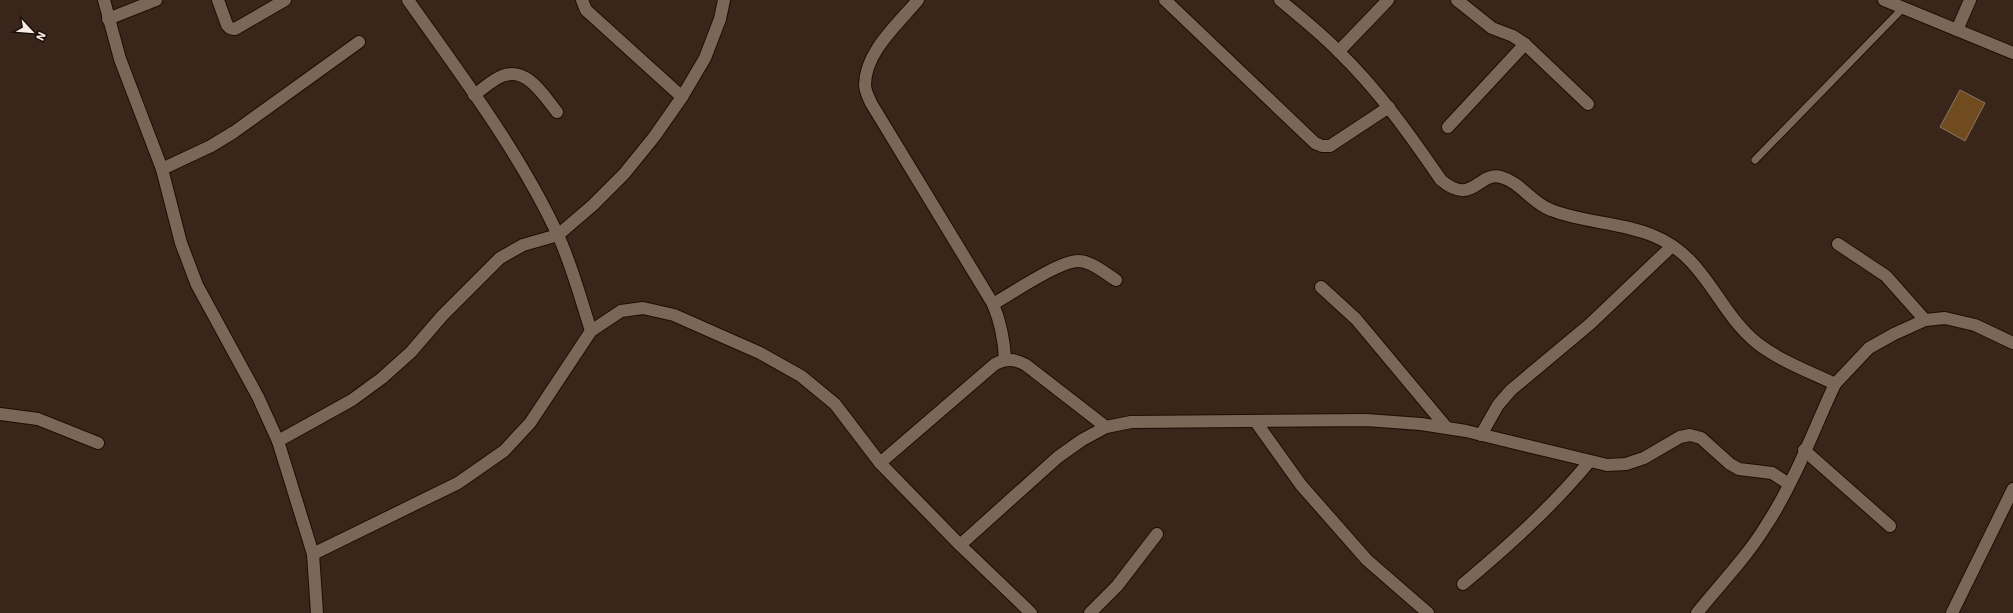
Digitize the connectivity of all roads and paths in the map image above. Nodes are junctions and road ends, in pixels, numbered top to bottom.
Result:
1 (104, 0) edge
2 (156, 0) edge
3 (218, 0) edge
4 (285, 0) edge
5 (408, 0) edge
6 (582, 0) edge
7 (724, 0) edge
8 (918, 0) edge
9 (1165, 0) edge
10 (1280, 0) edge
11 (1388, 0) edge
12 (1457, 0) edge
13 (1884, 0) edge
14 (1970, 0) edge
15 (1903, 8) junction
16 (108, 19) junction
17 (1957, 30) junction
18 (359, 42) dead end
19 (1525, 44) junction
20 (1339, 52) junction
21 (2013, 53) edge
22 (474, 95) junction
23 (682, 97) junction
24 (1588, 104) dead end
25 (1389, 108) junction
26 (558, 112) dead end
27 (1448, 127) dead end
28 (1755, 160) dead end
29 (162, 169) junction
30 (558, 235) junction
31 (1838, 244) dead end
32 (1672, 246) junction
33 (1116, 280) dead end
34 (1322, 286) dead end
35 (993, 304) junction
36 (1925, 320) junction
37 (592, 331) junction
38 (2013, 343) edge
39 (1005, 359) junction
40 (1835, 384) junction
41 (0, 414) edge
42 (1256, 422) junction
43 (1106, 427) junction
44 (1448, 428) junction
45 (1481, 435) junction
46 (278, 441) junction
47 (98, 443) dead end
48 (1804, 450) junction
49 (880, 462) junction
50 (1589, 462) junction
51 (1789, 484) junction
52 (2013, 489) edge
53 (1890, 526) dead end
54 (1157, 534) dead end
55 (960, 545) junction
56 (313, 554) junction
57 (1463, 584) dead end
58 (316, 613) edge
59 (1031, 613) edge
60 (1090, 613) edge
61 (1428, 613) edge
62 (1697, 613) edge
63 (1952, 613) edge

1 - 16 street
2 - 16 street
3 - 4 street
5 - 22 street
6 - 23 street
7 - 23 street
8 - 35 street
9 - 25 street
10 - 20 street
11 - 20 street
12 - 19 street
13 - 15 street
14 - 17 street
15 - 17 street
15 - 28 lane
16 - 29 street
17 - 21 street
18 - 29 street
19 - 24 street
19 - 27 street
20 - 25 street
22 - 26 street
22 - 30 street
23 - 30 street
25 - 32 street
29 - 46 street
30 - 37 street
30 - 46 street
31 - 36 street
32 - 40 street
32 - 45 street
33 - 35 street
34 - 44 street
35 - 39 street
36 - 38 street
36 - 40 street
37 - 49 street
37 - 56 street
39 - 43 street
39 - 49 street
40 - 48 street
41 - 47 street
42 - 43 street
42 - 44 street
42 - 61 street
43 - 55 street
44 - 45 street
45 - 50 street
46 - 56 street
48 - 51 street
48 - 53 street
49 - 55 street
50 - 51 street
50 - 57 street
51 - 62 street
52 - 63 street
54 - 60 street
55 - 59 street
56 - 58 street

